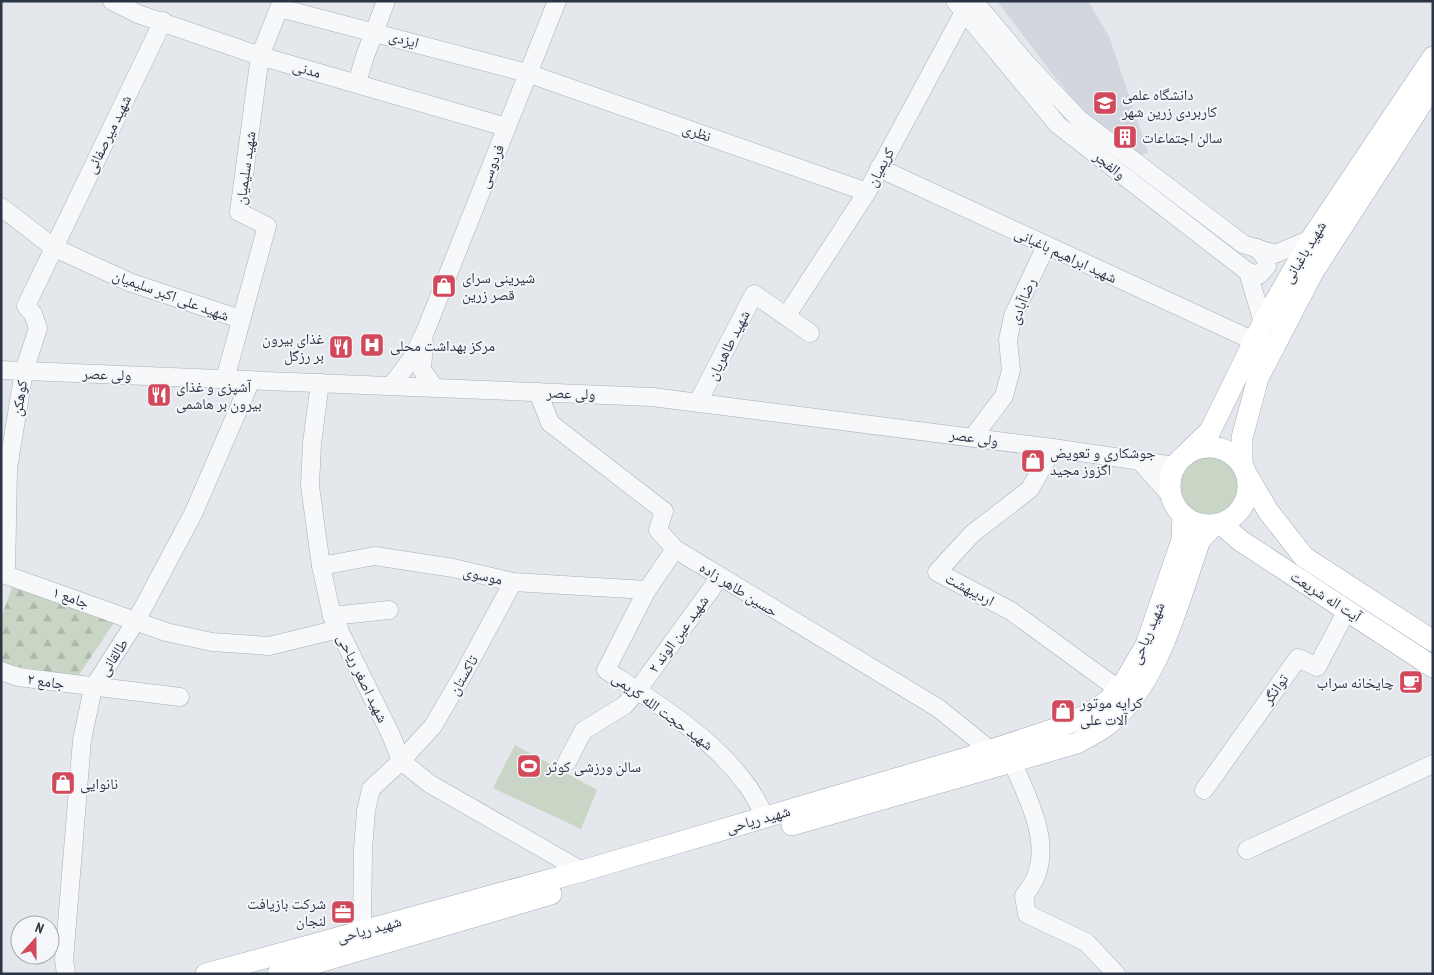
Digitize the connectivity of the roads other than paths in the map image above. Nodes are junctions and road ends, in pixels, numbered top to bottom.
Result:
1 (112, 1) edge
2 (386, 1) edge
3 (557, 1) edge
4 (281, 5) edge
5 (964, 5) edge
6 (163, 21) junction
7 (376, 32) junction
8 (260, 56) junction
9 (1433, 57) edge
10 (527, 73) junction
11 (357, 83) junction
12 (1433, 86) edge
13 (506, 127) junction
14 (879, 168) junction
15 (867, 192) junction
16 (1, 207) edge
17 (1311, 239) junction
18 (1046, 246) junction
19 (53, 247) junction
20 (1257, 248) junction
21 (1248, 272) junction
22 (786, 316) junction
23 (240, 319) junction
24 (425, 332) junction
25 (1258, 332) junction
26 (810, 333) dead end
27 (1, 370) edge
28 (24, 371) junction
29 (224, 379) junction
30 (251, 380) junction
31 (320, 383) junction
32 (390, 386) junction
33 (434, 388) junction
34 (538, 392) junction
35 (698, 402) junction
36 (973, 437) junction
37 (1053, 448) junction
38 (1138, 459) junction
39 (1182, 459) junction
40 (1245, 470) junction
41 (1171, 496) junction
42 (1183, 515) junction
43 (1217, 524) junction
44 (675, 549) junction
45 (321, 566) junction
46 (6, 576) joint
47 (720, 577) junction
48 (513, 582) junction
49 (647, 590) junction
50 (390, 610) dead end
51 (1347, 610) junction
52 (136, 621) junction
53 (335, 623) junction
54 (1433, 641) edge
55 (1433, 667) edge
56 (1, 671) edge
57 (93, 688) junction
58 (1118, 690) junction
59 (637, 691) junction
60 (180, 696) dead end
61 (990, 750) junction
62 (401, 761) junction
63 (1012, 761) junction
64 (567, 762) dead end
65 (1433, 764) edge
66 (1204, 790) dead end
67 (766, 817) junction
68 (1247, 850) dead end
69 (582, 871) junction
70 (362, 931) junction
71 (62, 969) edge
72 (206, 974) edge
73 (278, 974) edge
74 (1116, 974) edge

1 - 6 street, مدنی
2 - 7 street
3 - 10 street, فردوسی
4 - 7 street, ایزدی
4 - 8 street
5 - 14 street, کریمیان
5 - 20 street, والفجر
5 - 21 street, والفجر
6 - 8 street, مدنی
6 - 19 street, شهید میرصفائی
7 - 10 street, ایزدی
7 - 11 street
8 - 11 street, مدنی
8 - 23 street, شهید سلیمیان
9 - 17 main road, شهید باغبانی
10 - 13 street, فردوسی
10 - 15 street, نظری
11 - 13 street, مدنی
12 - 40 main road, شهید باغبانی
13 - 24 street, فردوسی
14 - 15 street, کریمیان
14 - 18 street, شهید ابراهیم باغبانی
15 - 22 street, کریمیان
16 - 19 street, شهید علی اکبر سلیمیان
17 - 20 street, والفجر
17 - 25 main road, شهید باغبانی
18 - 25 street, شهید ابراهیم باغبانی
18 - 36 street, رضاآبادی
19 - 23 street, شهید علی اکبر سلیمیان
19 - 28 street, شهید میرصفائی
20 - 21 street
21 - 25 street
22 - 26 street, شهید طاهریان
22 - 35 street, شهید طاهریان
23 - 29 street, شهید سلیمیان
24 - 32 street, فردوسی
24 - 33 street, فردوسی
25 - 39 main road, شهید باغبانی
27 - 28 street, ولی عصر
28 - 29 street, ولی عصر
28 - 46 street, کوهکن
29 - 30 street, ولی عصر
30 - 31 street, ولی عصر
30 - 52 street, طالقانی
31 - 32 street, ولی عصر
31 - 45 street, شهید اصغر ریاحی
32 - 33 street, ولی عصر
33 - 34 street, ولی عصر
34 - 35 street, ولی عصر
34 - 44 street, حسین طاهر زاده
35 - 36 street, ولی عصر
36 - 37 street, ولی عصر
37 - 38 street, ولی عصر
37 - 58 street, اردیبهشت
38 - 39 street, ولی عصر
38 - 41 street
39 - 40 main road
39 - 41 main road
40 - 43 main road
40 - 54 main road, آیت اله شریعت
41 - 42 main road
42 - 43 main road
42 - 58 main road, شهید ریاحی
43 - 51 main road, آیت اله شریعت
43 - 63 main road, شهید ریاحی
44 - 47 street, حسین طاهر زاده
44 - 49 street, شهید حجت الله کریمی
45 - 48 street, موسوی
45 - 53 street, شهید اصغر ریاحی
46 - 52 street, جامع ۱
47 - 59 street, شهید عین الوند ۲
47 - 61 street, حسین طاهر زاده
48 - 49 street, موسوی
48 - 62 street, تاکستان
49 - 59 street, شهید حجت الله کریمی
50 - 53 street, جامع ۱
51 - 55 main road, آیت اله شریعت
51 - 66 street, توانگر
52 - 53 street, جامع ۱
52 - 57 street, طالقانی
53 - 62 street, شهید اصغر ریاحی
56 - 57 street, جامع ۲
57 - 60 street, جامع ۲
57 - 71 street, طالقانی
58 - 61 main road, شهید ریاحی
59 - 64 street, شهید عین الوند ۲
59 - 67 street, شهید حجت الله کریمی
61 - 67 main road, شهید ریاحی
62 - 69 street
62 - 70 street, تاکستان
63 - 73 main road, شهید ریاحی
63 - 74 street
65 - 68 street
67 - 69 main road, شهید ریاحی
69 - 70 main road, شهید ریاحی
70 - 72 main road, شهید ریاحی

